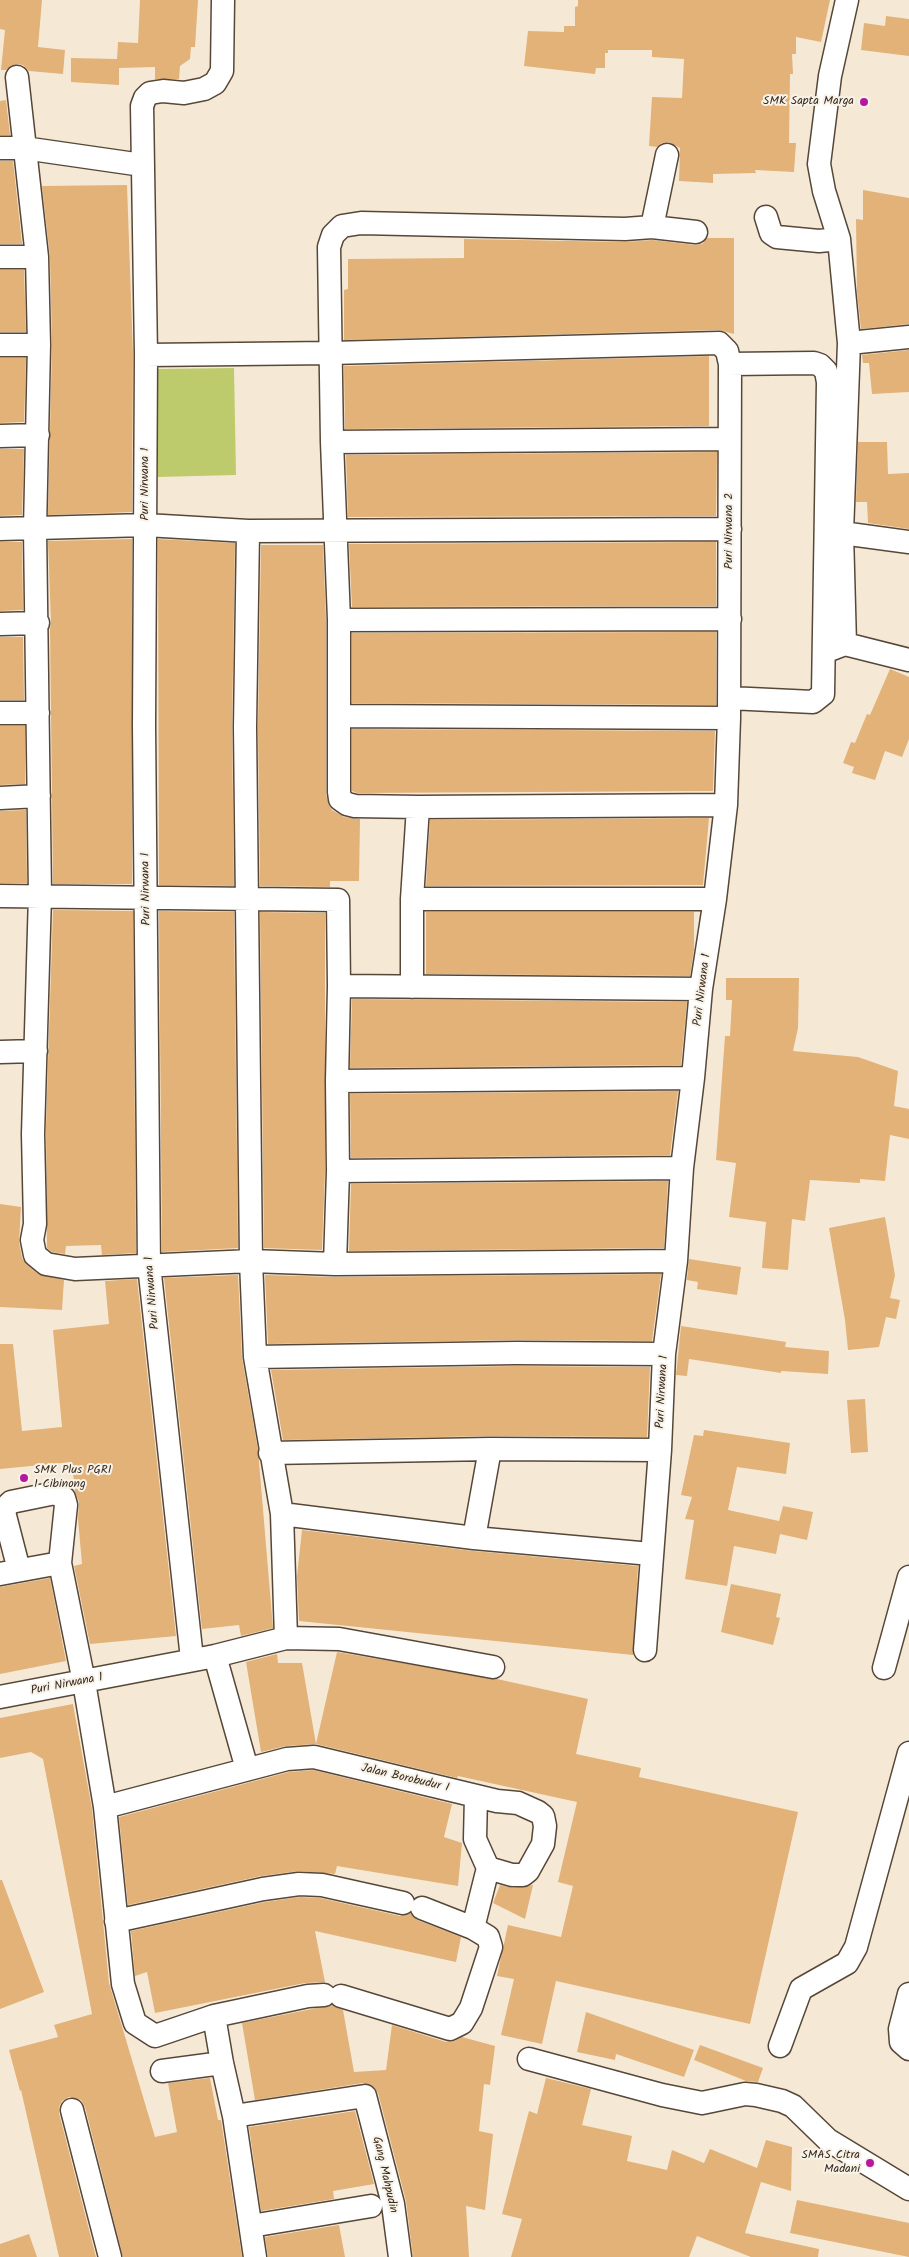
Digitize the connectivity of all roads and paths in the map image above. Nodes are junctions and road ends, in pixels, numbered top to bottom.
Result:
1 (222, 0) edge
2 (847, 0) edge
3 (17, 77) dead end
4 (0, 148) edge
5 (24, 148) junction
6 (667, 155) dead end
7 (142, 165) junction
8 (766, 217) dead end
9 (652, 227) junction
10 (696, 232) dead end
11 (839, 239) junction
12 (0, 257) edge
13 (37, 257) junction
14 (909, 337) edge
15 (849, 343) junction
16 (0, 345) edge
17 (40, 345) junction
18 (331, 353) junction
19 (146, 355) junction
20 (730, 364) junction
21 (38, 435) junction
22 (0, 436) edge
23 (730, 438) junction
24 (332, 442) junction
25 (146, 525) junction
26 (0, 529) edge
27 (35, 529) junction
28 (730, 529) junction
29 (248, 531) junction
30 (336, 531) junction
31 (842, 533) junction
32 (909, 542) edge
33 (730, 619) junction
34 (339, 620) junction
35 (38, 623) junction
36 (0, 624) edge
37 (845, 644) junction
38 (824, 652) junction
39 (909, 660) edge
40 (729, 708) junction
41 (0, 713) edge
42 (38, 713) junction
43 (340, 716) junction
44 (39, 796) junction
45 (0, 798) edge
46 (726, 804) junction
47 (418, 808) junction
48 (40, 895) junction
49 (0, 896) edge
50 (147, 899) junction
51 (248, 899) junction
52 (715, 899) junction
53 (412, 900) junction
54 (339, 986) junction
55 (412, 987) junction
56 (701, 989) junction
57 (36, 1051) junction
58 (0, 1052) edge
59 (693, 1078) junction
60 (337, 1081) junction
61 (682, 1168) junction
62 (338, 1171) junction
63 (251, 1261) junction
64 (676, 1261) junction
65 (335, 1264) junction
66 (149, 1265) junction
67 (664, 1354) junction
68 (255, 1357) junction
69 (490, 1449) junction
70 (660, 1450) junction
71 (270, 1453) junction
72 (282, 1514) junction
73 (474, 1538) junction
74 (651, 1554) junction
75 (60, 1563) junction
76 (10, 1572) edge
77 (909, 1577) edge
78 (286, 1638) junction
79 (644, 1650) dead end
80 (215, 1656) junction
81 (192, 1659) junction
82 (493, 1667) dead end
83 (884, 1668) dead end
84 (84, 1682) junction
85 (0, 1697) edge
86 (909, 1753) edge
87 (247, 1769) junction
88 (476, 1796) junction
89 (105, 1806) junction
90 (488, 1868) junction
91 (116, 1921) junction
92 (474, 1928) junction
93 (909, 1994) edge
94 (214, 2016) junction
95 (780, 2046) dead end
96 (909, 2049) edge
97 (529, 2059) dead end
98 (222, 2064) junction
99 (162, 2072) dead end
100 (72, 2110) dead end
101 (234, 2116) junction
102 (909, 2189) edge
103 (371, 2206) dead end
104 (251, 2226) junction
105 (110, 2257) edge
106 (255, 2257) edge
107 (400, 2257) edge

1 - 7 street, Puri Nirwana 1
2 - 11 street
3 - 5 street
4 - 5 street
5 - 7 street
5 - 13 street
6 - 9 street
7 - 19 street, Puri Nirwana 1
8 - 11 street
9 - 10 street
9 - 18 street
11 - 15 street
12 - 13 street
13 - 17 street
14 - 15 street
15 - 31 street
16 - 17 street
17 - 21 street
18 - 19 street
18 - 20 street, Puri Nirwana 2
18 - 24 street
19 - 25 street, Puri Nirwana 1
20 - 23 street, Puri Nirwana 2
20 - 38 street
21 - 22 street
21 - 27 street
23 - 24 street
23 - 28 street, Puri Nirwana 2
24 - 30 street
25 - 27 street
25 - 29 street
25 - 50 street, Puri Nirwana 1
26 - 27 street
27 - 35 street
28 - 30 street
28 - 33 street, Puri Nirwana 2
29 - 30 street
29 - 51 street
30 - 34 street
31 - 32 street
31 - 37 street
33 - 34 street
33 - 40 street, Puri Nirwana 2
34 - 43 street
35 - 36 street
35 - 42 street
37 - 38 street
37 - 39 street
38 - 40 street
40 - 43 street
40 - 46 street, Puri Nirwana 1
41 - 42 street
42 - 44 street
43 - 47 street
44 - 45 street
44 - 48 street
46 - 47 street
46 - 52 street, Puri Nirwana 1
47 - 53 street
48 - 49 street
48 - 50 street
48 - 57 street
50 - 51 street
50 - 66 street, Puri Nirwana 1
51 - 54 street
51 - 63 street
52 - 53 street
52 - 56 street, Puri Nirwana 1
53 - 55 street
54 - 55 street
54 - 60 street
55 - 56 street
56 - 59 street, Puri Nirwana 1
57 - 58 street
57 - 66 street
59 - 60 street
59 - 61 street, Puri Nirwana 1
60 - 62 street
61 - 62 street
61 - 64 street, Puri Nirwana 1
62 - 65 street
63 - 65 street
63 - 66 street
63 - 68 street
64 - 65 street
64 - 67 street, Puri Nirwana 1
66 - 81 street, Puri Nirwana 1
67 - 68 street
67 - 70 street, Puri Nirwana 1
68 - 71 street
69 - 70 street
69 - 71 street
69 - 73 street
70 - 74 street, Puri Nirwana 1
71 - 72 street
72 - 73 street
72 - 78 street
73 - 74 street
74 - 79 street, Puri Nirwana 1
75 - 76 street
75 - 76 street
75 - 84 street
77 - 83 street
78 - 80 street, Puri Nirwana 1
78 - 82 street, Puri Nirwana 1
80 - 81 street, Puri Nirwana 1
80 - 87 street
81 - 84 street, Puri Nirwana 1
84 - 85 street, Puri Nirwana 1
84 - 89 street
86 - 95 street
87 - 88 street, Jalan Borobudur I
87 - 89 street, Jalan Borobudur I
88 - 90 street
88 - 90 street, Jalan Borobudur I
89 - 91 street
90 - 92 street
91 - 92 street
91 - 94 street
92 - 94 street
93 - 96 street
94 - 98 street
97 - 102 street
98 - 99 street
98 - 101 street
100 - 105 street
101 - 104 street
101 - 107 street, Gang Mahpudin
103 - 104 street
104 - 106 street

